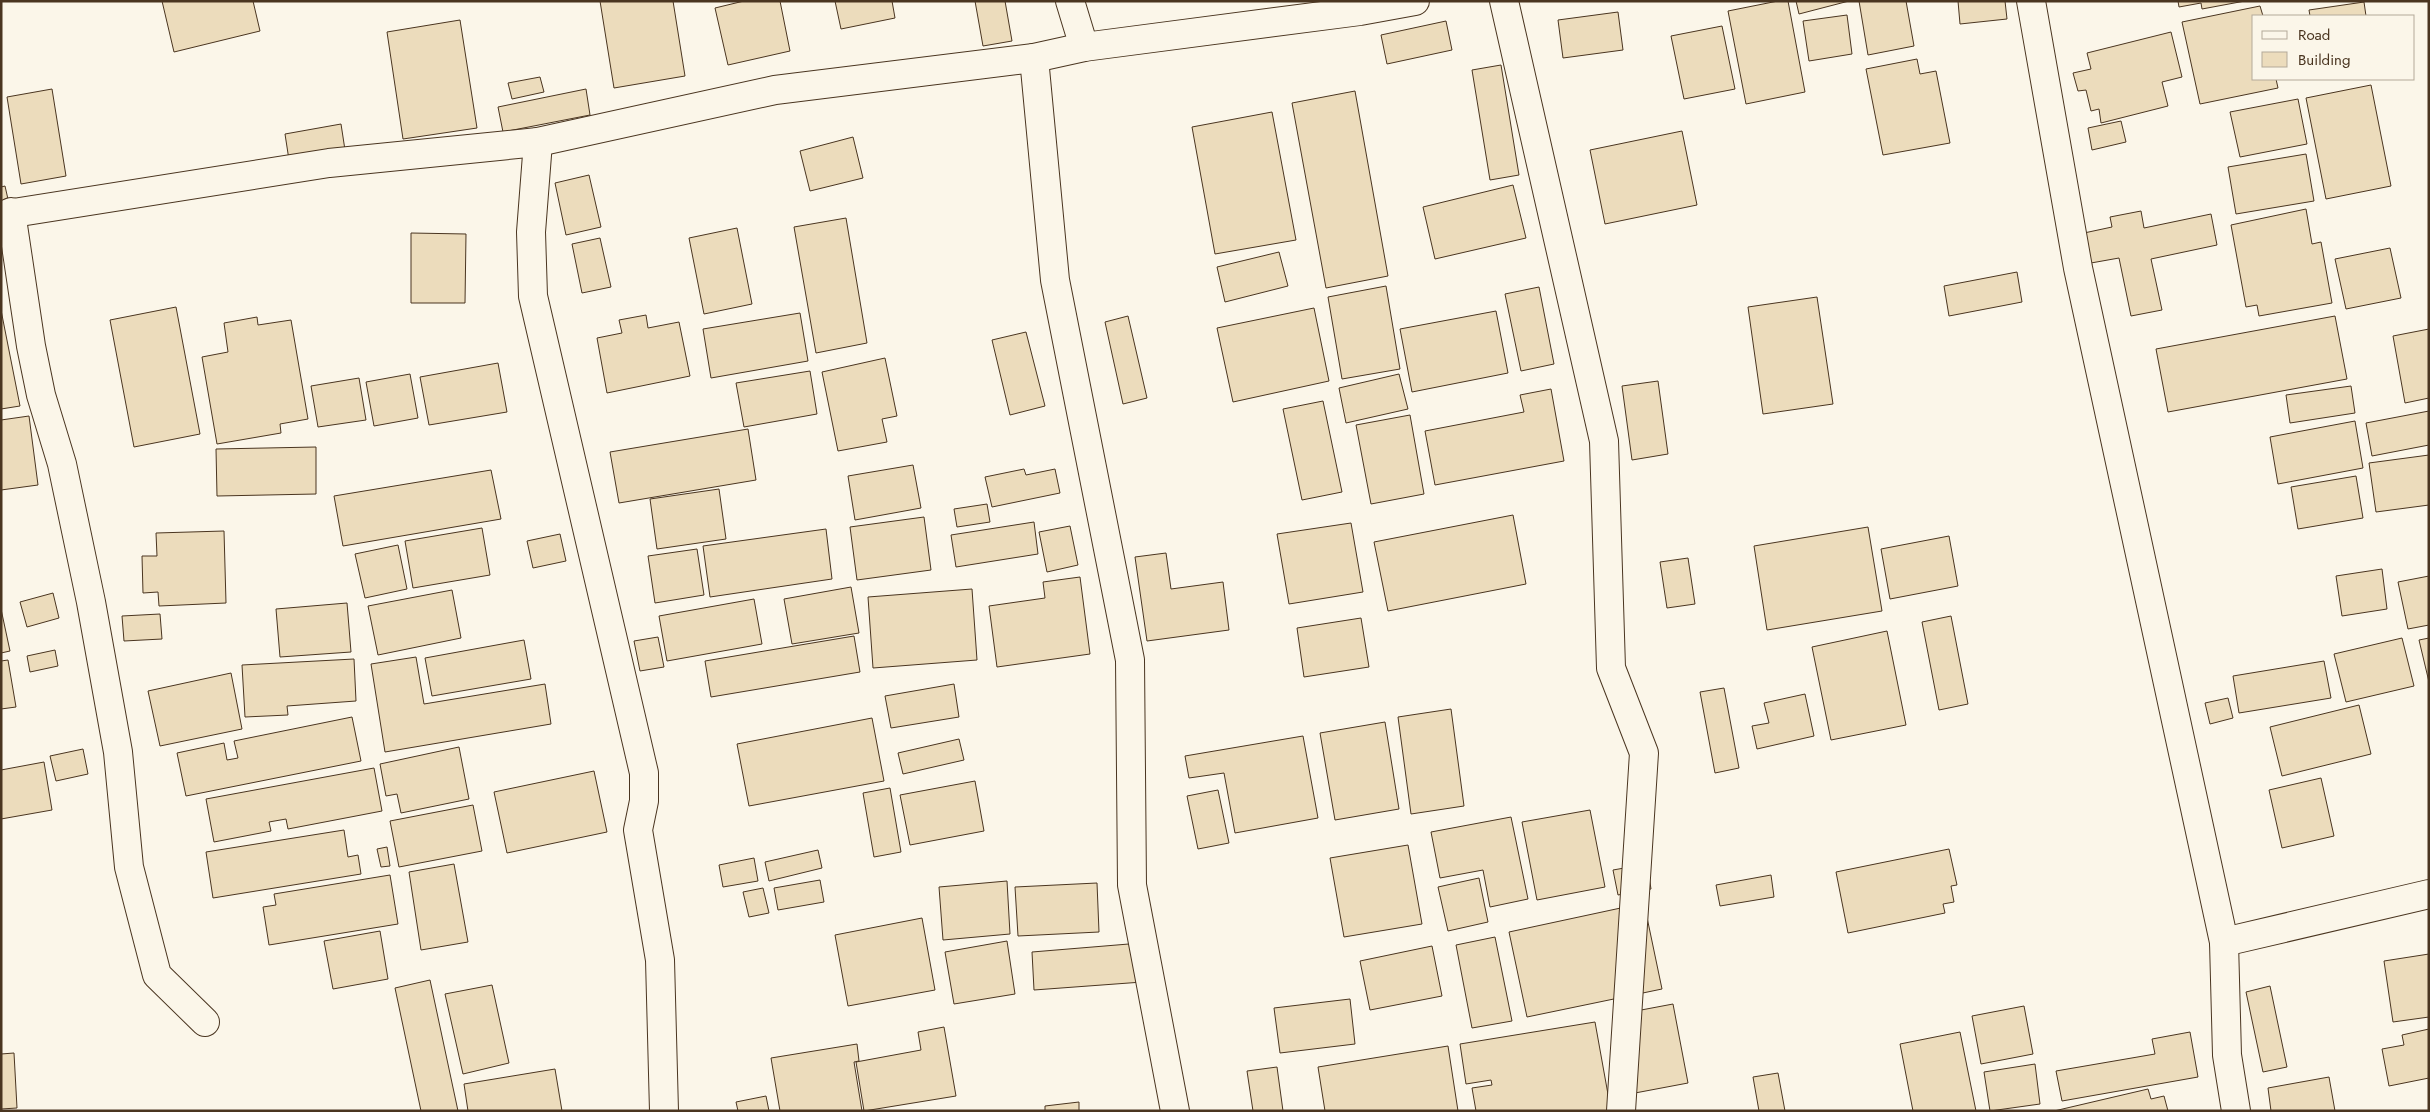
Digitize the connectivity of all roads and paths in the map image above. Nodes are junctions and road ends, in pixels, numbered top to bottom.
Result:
1 (1070, 1) edge
2 (1415, 1) edge
3 (1504, 1) edge
4 (2031, 1) edge
5 (1084, 47) junction
6 (1034, 58) junction
7 (538, 142) junction
8 (6, 214) edge
9 (2429, 894) edge
10 (2224, 942) junction
11 (206, 1022) dead end
12 (664, 1111) edge
13 (1175, 1111) edge
14 (1621, 1111) edge
15 (2236, 1111) edge

1 - 5 street
2 - 5 street
3 - 14 street
4 - 10 street
5 - 6 street
6 - 7 street
6 - 13 street
7 - 8 street
7 - 12 street
8 - 11 street
9 - 10 street
10 - 15 street

